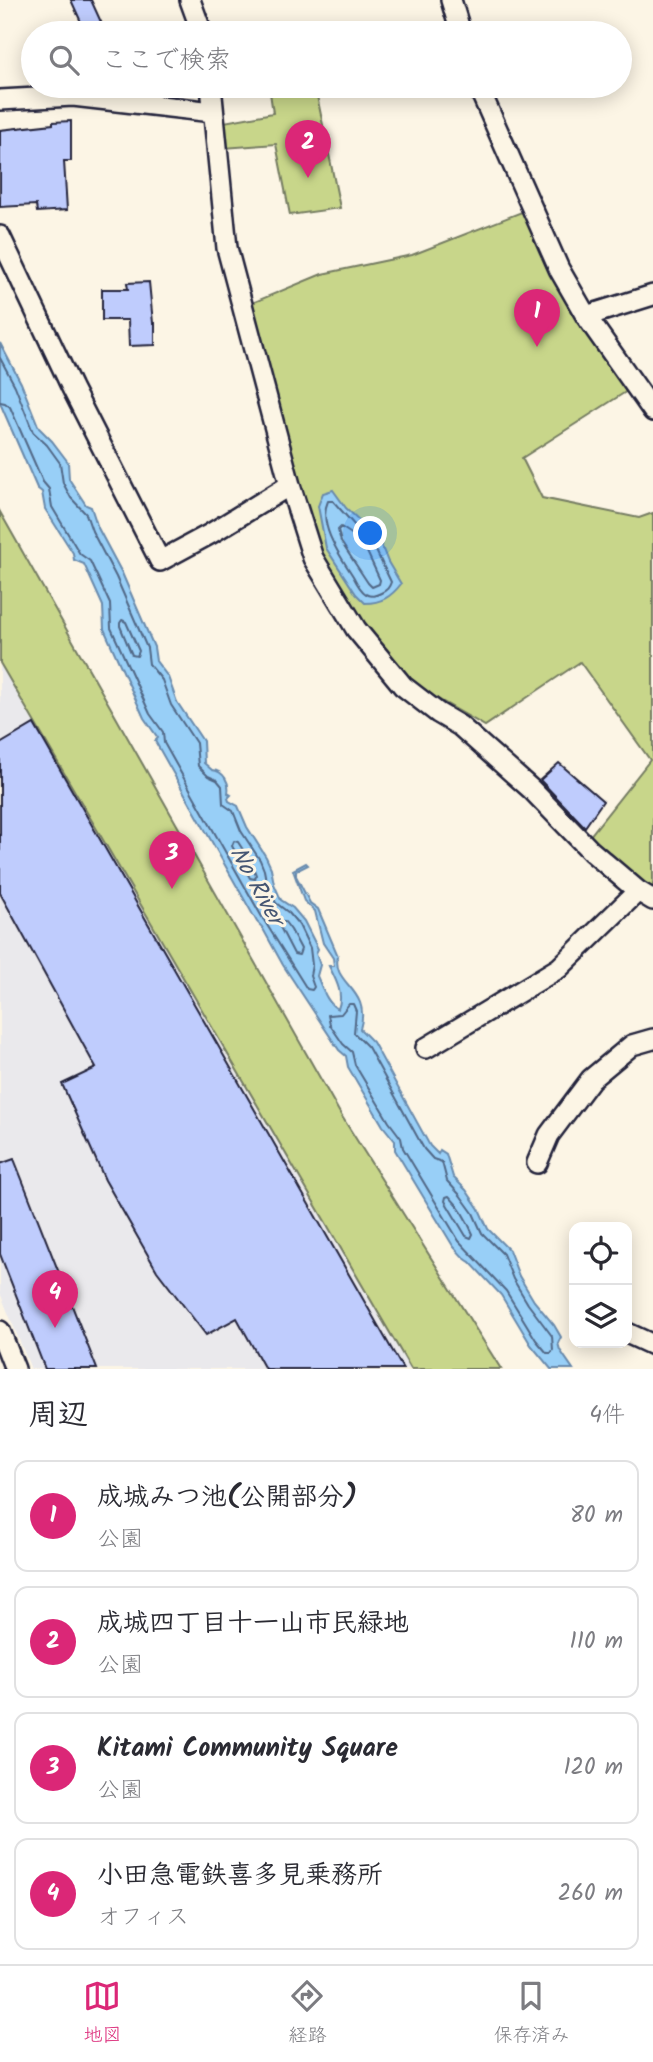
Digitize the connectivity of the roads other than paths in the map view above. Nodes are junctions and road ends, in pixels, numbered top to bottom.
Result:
1 (190, 0) edge
2 (451, 0) edge
3 (198, 21) edge
4 (457, 21) edge
5 (36, 98) edge
6 (91, 98) edge
7 (212, 98) edge
8 (483, 98) edge
9 (0, 100) edge
10 (214, 112) junction
11 (0, 236) edge
12 (653, 295) edge
13 (586, 316) junction
14 (653, 411) edge
15 (290, 485) junction
16 (645, 895) edge
17 (653, 1039) edge
18 (426, 1048) dead end
19 (537, 1163) dead end
20 (0, 1331) edge
21 (632, 1335) edge
22 (653, 1345) edge
23 (15, 1369) edge

1 - 3 street
2 - 4 street
5 - 9 street
6 - 10 street
7 - 10 street
8 - 13 street
10 - 15 street
11 - 15 street
12 - 13 street
13 - 14 street
15 - 16 street
16 - 18 street
17 - 19 street
20 - 23 street
21 - 22 street

